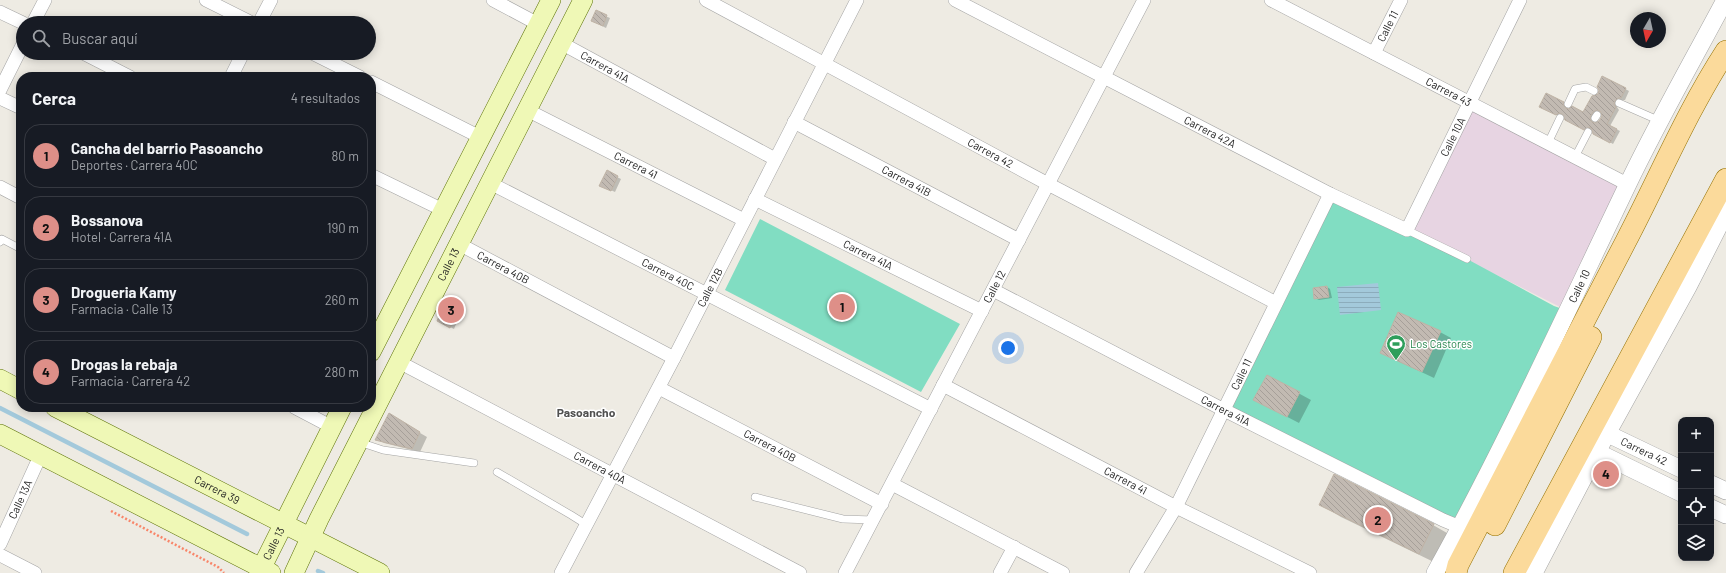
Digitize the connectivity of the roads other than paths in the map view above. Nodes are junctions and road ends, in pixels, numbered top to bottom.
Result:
1 (45, 0) edge
2 (206, 0) edge
3 (271, 0) edge
4 (493, 0) edge
5 (551, 0) edge
6 (583, 0) edge
7 (706, 0) edge
8 (857, 0) edge
9 (955, 0) edge
10 (1144, 0) edge
11 (1271, 0) edge
12 (1401, 0) edge
13 (1520, 0) edge
14 (1716, 0) edge
15 (1725, 0) edge
16 (0, 12) edge
17 (37, 16) edge
18 (238, 16) edge
19 (263, 16) edge
20 (16, 20) edge
21 (538, 24) junction
22 (1709, 30) junction
23 (561, 43) junction
24 (1726, 51) edge
25 (1374, 53) junction
26 (16, 58) edge
27 (97, 60) edge
28 (240, 60) edge
29 (326, 60) edge
30 (824, 64) junction
31 (1726, 67) edge
32 (120, 72) edge
33 (234, 72) edge
34 (350, 72) edge
35 (1103, 78) junction
36 (376, 85) edge
37 (0, 90) edge
38 (1594, 91) dead end
39 (0, 98) edge
40 (1470, 103) junction
41 (1619, 103) dead end
42 (1568, 104) dead end
43 (16, 106) edge
44 (527, 110) junction
45 (1560, 118) dead end
46 (1660, 121) junction
47 (794, 122) junction
48 (1588, 132) dead end
49 (480, 137) junction
50 (1548, 143) junction
51 (1575, 157) junction
52 (775, 159) junction
53 (376, 177) edge
54 (1726, 179) edge
55 (490, 183) junction
56 (1048, 184) junction
57 (1628, 184) junction
58 (0, 187) edge
59 (1330, 194) junction
60 (16, 195) edge
61 (1726, 197) edge
62 (755, 199) junction
63 (443, 210) junction
64 (744, 220) junction
65 (1407, 230) junction
66 (1018, 240) junction
67 (0, 242) edge
68 (459, 244) junction
69 (16, 246) edge
70 (1467, 259) dead end
71 (993, 290) junction
72 (706, 294) junction
73 (1276, 303) junction
74 (982, 311) junction
75 (376, 336) edge
76 (674, 358) junction
77 (399, 362) junction
78 (0, 379) edge
79 (943, 385) junction
80 (16, 387) edge
81 (658, 388) junction
82 (376, 407) edge
83 (931, 409) junction
84 (1224, 410) junction
85 (65, 412) edge
86 (304, 412) edge
87 (340, 412) edge
88 (373, 412) edge
89 (332, 427) junction
90 (0, 434) edge
91 (1608, 434) junction
92 (358, 442) junction
93 (1597, 452) junction
94 (40, 454) junction
95 (474, 463) dead end
96 (1678, 468) edge
97 (496, 472) dead end
98 (614, 474) junction
99 (892, 484) junction
100 (1714, 485) edge
101 (1726, 491) edge
102 (1678, 492) edge
103 (755, 497) dead end
104 (882, 504) junction
105 (1176, 507) junction
106 (1714, 509) edge
107 (1726, 515) edge
108 (873, 520) junction
109 (587, 525) junction
110 (281, 527) junction
111 (1460, 527) junction
112 (308, 542) junction
113 (0, 544) edge
114 (222, 547) junction
115 (1014, 547) junction
116 (0, 555) edge
117 (265, 567) edge
118 (294, 572) edge
119 (35, 573) edge
120 (240, 573) edge
121 (380, 573) edge
122 (561, 573) edge
123 (800, 573) edge
124 (846, 573) edge
125 (1000, 573) edge
126 (1063, 573) edge
127 (1136, 573) edge
128 (1310, 573) edge
129 (1435, 573) edge
130 (1456, 573) edge
131 (1470, 573) edge
132 (1514, 573) edge
133 (1534, 573) edge

1 - 17 street
2 - 18 street
3 - 19 street
4 - 21 street
5 - 21 main road
6 - 23 main road, Calle 13
7 - 30 street, Carrera 42
8 - 30 street, Calle 12B
9 - 35 street, Carrera 42A
10 - 35 street, Calle 12
11 - 25 street, Carrera 43
12 - 25 street, Calle 11
13 - 40 street, Calle 10A
14 - 22 street
15 - 22 street, Calle 10
16 - 20 street
21 - 49 main road
22 - 46 street, Calle 10
23 - 44 main road, Calle 13
23 - 52 street, Carrera 41A
24 - 130 main road
25 - 40 street, Carrera 43
26 - 37 street
27 - 32 street
28 - 33 street
29 - 34 street
30 - 47 street, Calle 12B
30 - 56 street, Carrera 42
31 - 131 main road
35 - 56 street, Calle 12
35 - 59 street, Carrera 42A
36 - 49 street
38 - 42 lane
39 - 43 street
40 - 50 street, Carrera 43
40 - 65 street, Calle 10A
41 - 46 lane
44 - 55 main road, Calle 13
44 - 64 street, Carrera 41
45 - 50 lane
46 - 57 street, Calle 10
47 - 52 street, Calle 12B
47 - 66 street, Carrera 41B
48 - 51 lane
49 - 63 main road
50 - 51 street, Carrera 43
51 - 57 street, Carrera 43
52 - 62 street, Calle 12B
53 - 63 street
54 - 132 main road
55 - 68 main road, Calle 13
55 - 72 street, Carrera 40C
56 - 66 street, Calle 12
56 - 73 street, Carrera 42
57 - 111 street, Calle 10
58 - 60 street
59 - 65 street, Carrera 42A
59 - 73 street, Calle 11
61 - 91 street
62 - 64 street, Calle 12B
62 - 74 street, Carrera 41A
63 - 75 main road
64 - 72 street, Calle 12B
65 - 70 lane, Carrera 42A
66 - 71 street, Calle 12
67 - 69 lane
68 - 76 street, Carrera 40B
68 - 77 main road, Calle 13
71 - 74 street, Calle 12
71 - 84 street, Carrera 41A
72 - 76 street, Calle 12B
72 - 83 street, Carrera 40C
73 - 84 street, Calle 11
74 - 79 street, Calle 12
76 - 81 street, Calle 12B
77 - 82 main road, Calle 13
77 - 98 street, Carrera 40A
78 - 80 main road
79 - 83 street, Calle 12
79 - 105 street, Carrera 41
81 - 98 street, Calle 12B
81 - 104 street, Carrera 40B
83 - 99 street, Calle 12
84 - 105 street, Calle 11
84 - 111 street, Carrera 41A
85 - 110 main road, Carrera 39
86 - 89 street
87 - 89 main road, Calle 13
88 - 92 main road, Calle 13
89 - 110 main road, Calle 13
90 - 94 main road
91 - 93 street
91 - 96 street, Carrera 42
92 - 95 lane
92 - 112 main road, Calle 13
93 - 102 street, Carrera 42
93 - 133 street
94 - 113 street, Calle 13A
94 - 114 main road
97 - 109 lane
98 - 109 street, Calle 12B
98 - 123 street, Carrera 40A
99 - 104 street, Calle 12
99 - 115 street
100 - 101 street
103 - 108 lane
104 - 108 street, Calle 12
105 - 127 street, Calle 11
105 - 128 street, Carrera 41
106 - 107 street
108 - 124 street, Calle 12
109 - 122 street, Calle 12B
110 - 112 main road, Carrera 39
110 - 117 main road, Calle 13
111 - 129 street, Calle 10
112 - 118 main road, Calle 13
112 - 121 main road, Carrera 39
114 - 117 main road
114 - 120 main road
115 - 125 street
115 - 126 street
116 - 119 street

